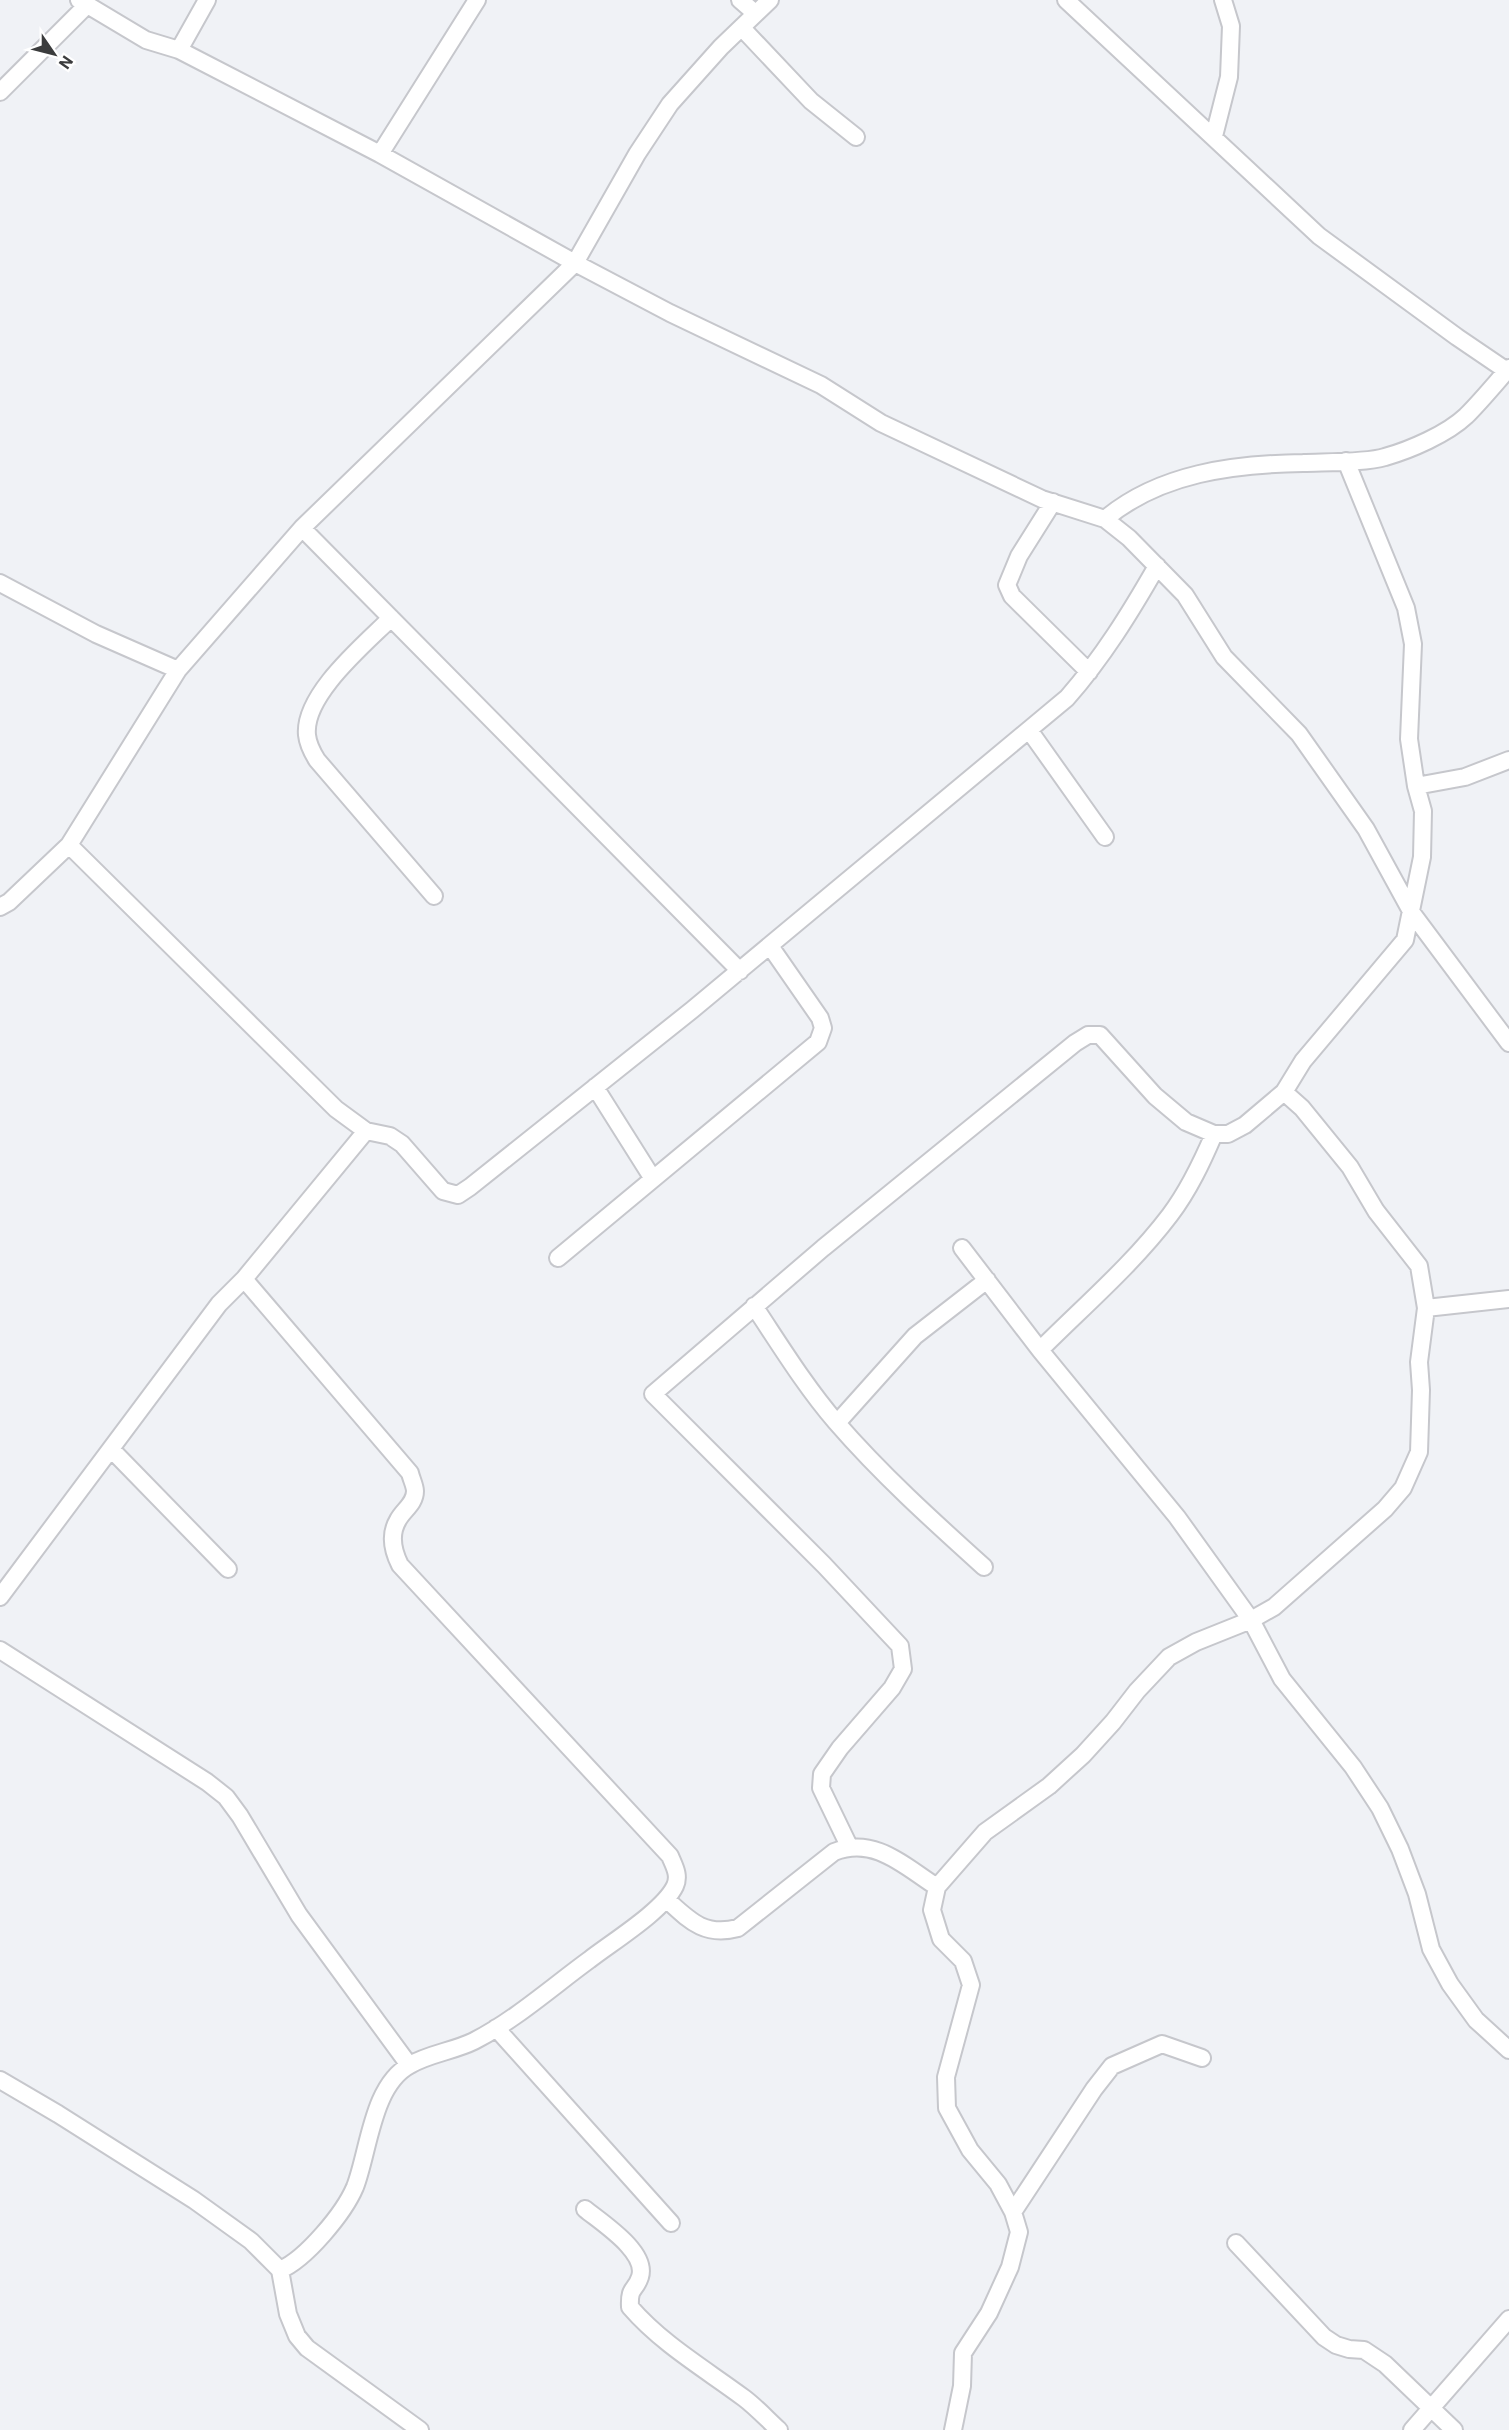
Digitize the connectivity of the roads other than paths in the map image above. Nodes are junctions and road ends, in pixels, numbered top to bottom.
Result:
1 (207, 0) edge
2 (477, 0) edge
3 (740, 0) edge
4 (771, 0) edge
5 (1066, 0) edge
6 (1223, 0) edge
7 (83, 3) edge
8 (755, 13) junction
9 (742, 28) junction
10 (179, 50) junction
11 (0, 92) edge
12 (1214, 136) junction
13 (856, 137) dead end
14 (380, 154) junction
15 (575, 263) junction
16 (1508, 370) edge
17 (1346, 460) junction
18 (1053, 502) junction
19 (1105, 519) junction
20 (302, 528) junction
21 (1157, 566) junction
22 (0, 583) edge
23 (391, 618) junction
24 (178, 670) junction
25 (1089, 672) junction
26 (1029, 730) junction
27 (1509, 760) edge
28 (1416, 786) junction
29 (1105, 837) dead end
30 (69, 844) junction
31 (434, 896) dead end
32 (0, 907) edge
33 (1412, 913) junction
34 (770, 946) junction
35 (740, 971) junction
36 (1509, 1043) edge
37 (595, 1087) junction
38 (1284, 1092) junction
39 (366, 1131) junction
40 (1214, 1134) junction
41 (653, 1179) junction
42 (962, 1248) dead end
43 (558, 1258) dead end
44 (244, 1279) junction
45 (987, 1280) junction
46 (1509, 1299) edge
47 (754, 1306) junction
48 (1426, 1308) junction
49 (1040, 1350) junction
50 (837, 1423) junction
51 (111, 1449) junction
52 (984, 1567) dead end
53 (228, 1569) dead end
54 (0, 1597) edge
55 (1251, 1620) junction
56 (0, 1650) edge
57 (849, 1846) junction
58 (937, 1887) junction
59 (666, 1899) junction
60 (496, 2028) junction
61 (1509, 2050) edge
62 (1202, 2058) dead end
63 (409, 2065) junction
64 (0, 2080) edge
65 (585, 2209) dead end
66 (1013, 2212) junction
67 (672, 2223) dead end
68 (1236, 2242) dead end
69 (280, 2270) junction
70 (1509, 2319) edge
71 (1431, 2408) junction
72 (420, 2430) edge
73 (779, 2430) edge
74 (953, 2430) edge
75 (1412, 2430) edge
76 (1454, 2430) edge

1 - 10 street
2 - 14 street
3 - 8 street
4 - 8 street
5 - 12 street
6 - 12 street
7 - 10 street
7 - 11 street
8 - 9 street
9 - 13 street
9 - 15 street
10 - 14 street
12 - 16 street
14 - 15 street
15 - 18 street
15 - 20 street
16 - 17 street
17 - 19 street
17 - 28 street
18 - 19 street
18 - 25 street
19 - 21 street
20 - 23 street
20 - 24 street
21 - 25 street
21 - 33 street
22 - 24 street
23 - 31 street
23 - 35 street
24 - 30 street
25 - 26 street
26 - 29 street
26 - 34 street
27 - 28 street
28 - 33 street
30 - 32 street
30 - 39 street
33 - 36 street
33 - 38 street
34 - 35 street
34 - 41 street
35 - 37 street
37 - 39 street
37 - 41 street
38 - 40 street
38 - 48 street
39 - 44 street
40 - 47 street
40 - 49 street
41 - 43 street
42 - 45 street
44 - 51 street
44 - 59 street
45 - 49 street
45 - 50 street
46 - 48 street
47 - 50 street
47 - 57 street
48 - 55 street
49 - 55 street
50 - 52 street
51 - 53 street
51 - 54 street
55 - 58 street
55 - 61 street
56 - 63 street
57 - 58 street
57 - 59 street
58 - 66 street
59 - 60 street
60 - 63 street
60 - 67 street
62 - 66 street
63 - 69 street
64 - 69 street
65 - 73 street
66 - 74 street
68 - 71 street
69 - 72 street
70 - 71 street
71 - 75 street
71 - 76 street

